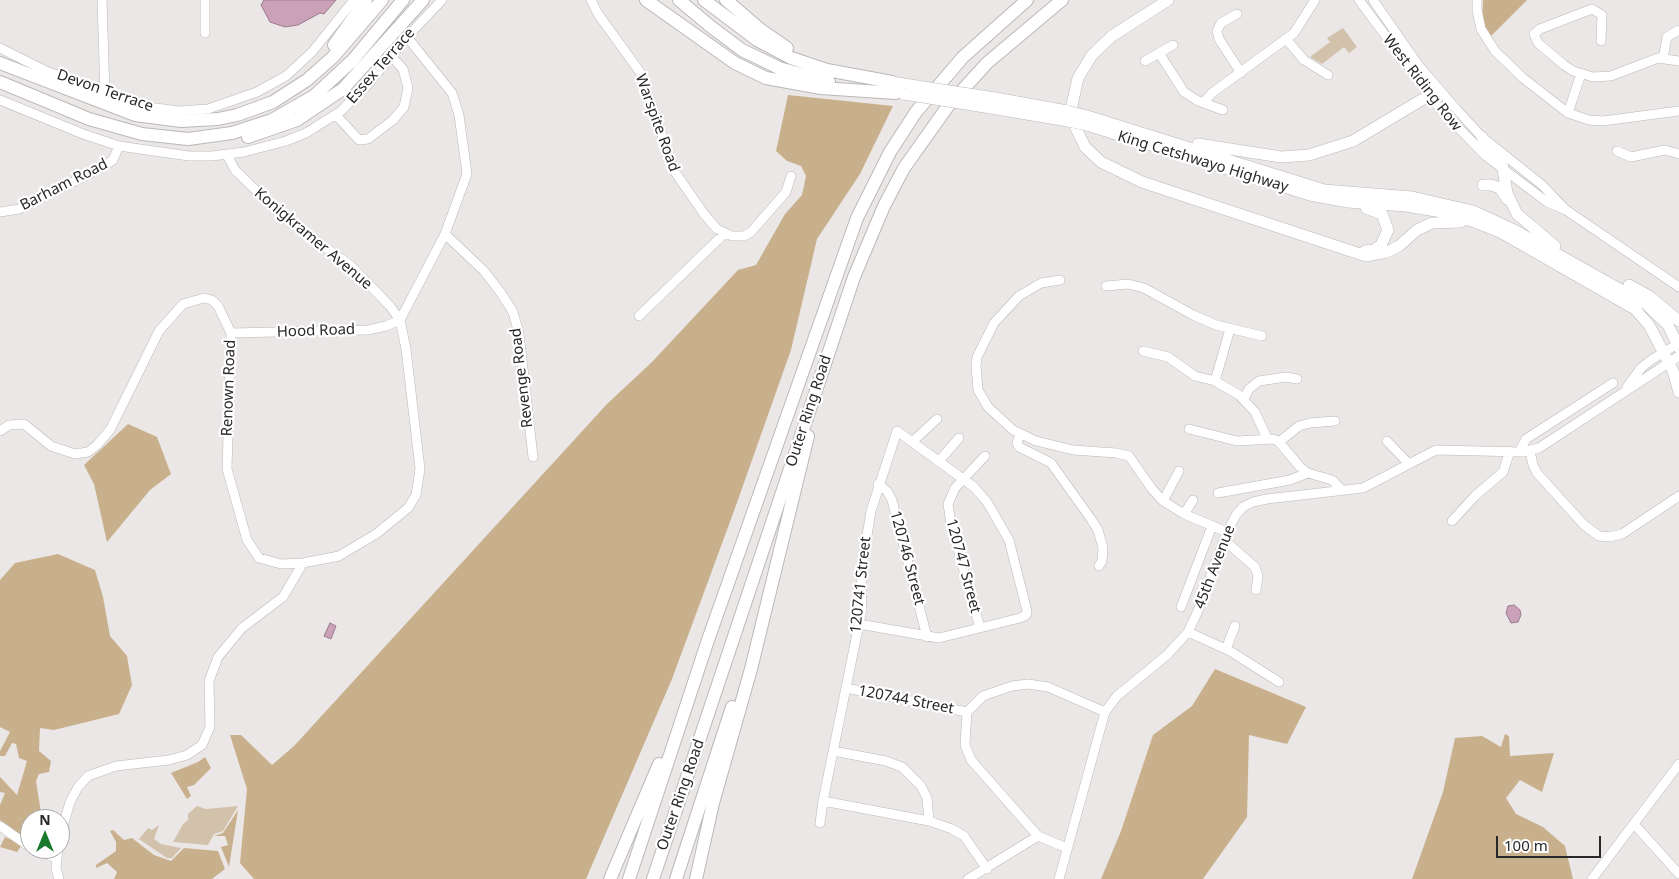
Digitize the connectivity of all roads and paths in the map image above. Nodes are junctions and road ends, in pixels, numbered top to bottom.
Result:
1 (102, 0) edge
2 (204, 0) edge
3 (354, 0) edge
4 (366, 0) edge
5 (382, 0) edge
6 (403, 0) edge
7 (423, 0) edge
8 (442, 0) edge
9 (591, 0) edge
10 (646, 0) edge
11 (679, 0) edge
12 (704, 0) edge
13 (726, 0) edge
14 (1027, 0) edge
15 (1062, 0) edge
16 (1168, 0) edge
17 (1315, 0) edge
18 (1359, 0) edge
19 (1373, 0) edge
20 (1477, 0) edge
21 (1237, 14) dead end
22 (1679, 30) edge
23 (205, 33) dead end
24 (407, 37) junction
25 (1286, 40) junction
26 (1601, 41) dead end
27 (1173, 45) dead end
28 (0, 48) edge
29 (1159, 53) junction
30 (391, 56) junction
31 (1663, 58) junction
32 (1415, 59) junction
33 (1145, 61) dead end
34 (1679, 61) edge
35 (0, 63) edge
36 (1406, 65) junction
37 (1241, 73) junction
38 (315, 74) junction
39 (1581, 74) junction
40 (1328, 75) dead end
41 (0, 82) edge
42 (900, 88) junction
43 (1434, 92) junction
44 (105, 94) junction
45 (0, 100) edge
46 (1203, 104) junction
47 (1223, 110) dead end
48 (1679, 112) edge
49 (1568, 113) junction
50 (336, 115) junction
51 (1087, 121) junction
52 (142, 134) junction
53 (1482, 137) junction
54 (1157, 138) junction
55 (119, 146) junction
56 (1617, 150) dead end
57 (1679, 154) edge
58 (227, 155) junction
59 (1504, 171) junction
60 (791, 176) dead end
61 (1483, 185) dead end
62 (1321, 198) junction
63 (1510, 202) junction
64 (1566, 210) junction
65 (0, 212) edge
66 (1496, 230) junction
67 (445, 234) junction
68 (724, 234) junction
69 (1349, 249) junction
70 (1581, 268) junction
71 (1060, 280) dead end
72 (1106, 286) dead end
73 (1679, 287) edge
74 (640, 316) dead end
75 (400, 320) junction
76 (1679, 321) edge
77 (1230, 329) junction
78 (231, 333) junction
79 (1262, 336) dead end
80 (832, 342) junction
81 (1678, 345) edge
82 (1143, 351) dead end
83 (1671, 357) edge
84 (1297, 379) dead end
85 (1215, 381) junction
86 (1613, 384) dead end
87 (1679, 392) edge
88 (1244, 399) junction
89 (936, 420) dead end
90 (1335, 421) dead end
91 (1189, 429) dead end
92 (0, 431) edge
93 (1020, 434) junction
94 (959, 438) dead end
95 (1267, 438) junction
96 (1387, 441) dead end
97 (912, 442) junction
98 (1279, 442) junction
99 (1530, 451) junction
100 (1515, 452) junction
101 (985, 456) dead end
102 (533, 457) dead end
103 (939, 460) junction
104 (1408, 464) junction
105 (1179, 471) dead end
106 (1308, 473) junction
107 (964, 480) junction
108 (878, 484) junction
109 (1343, 491) junction
110 (1218, 493) dead end
111 (1679, 496) edge
112 (1193, 500) dead end
113 (1163, 501) junction
114 (1184, 514) junction
115 (1452, 521) dead end
116 (1212, 526) junction
117 (1225, 536) junction
118 (303, 563) junction
119 (1099, 566) dead end
120 (1256, 590) dead end
121 (768, 596) junction
122 (1182, 607) dead end
123 (858, 624) junction
124 (1235, 626) dead end
125 (980, 628) junction
126 (1188, 632) junction
127 (927, 637) junction
128 (708, 640) junction
129 (1226, 649) junction
130 (1279, 682) dead end
131 (846, 688) junction
132 (967, 712) junction
133 (1105, 712) junction
134 (833, 751) junction
135 (1679, 764) edge
136 (823, 801) junction
137 (68, 809) edge
138 (929, 821) junction
139 (820, 823) dead end
140 (1634, 824) junction
141 (0, 826) edge
142 (1038, 836) junction
143 (20, 839) edge
144 (1068, 848) junction
145 (57, 859) edge
146 (986, 869) junction
147 (1679, 874) edge
148 (611, 875) edge
149 (59, 879) edge
150 (629, 879) edge
151 (652, 879) edge
152 (676, 879) edge
153 (696, 879) edge
154 (968, 879) edge
155 (1059, 879) edge
156 (1592, 879) edge

1 - 44 street
2 - 23 street
3 - 44 street, Devon Terrace
4 - 38 highway
5 - 38 highway
6 - 52 highway
7 - 52 highway
8 - 24 street, Essex Terrace
9 - 68 street, Warspite Road
10 - 42 highway
11 - 42 highway, King Cetshwayo Highway
12 - 42 highway, King Cetshwayo Highway
13 - 42 highway
14 - 128 highway, Outer Ring Road
15 - 80 highway, Outer Ring Road
16 - 69 main road
17 - 25 street
18 - 36 street, West Riding Row
19 - 32 street, West Riding Row
20 - 49 street
21 - 37 street
22 - 31 street
24 - 30 street, Essex Terrace
24 - 67 street
25 - 37 street
25 - 40 street
26 - 39 street
27 - 29 street
28 - 44 street, Devon Terrace
29 - 33 street
29 - 46 street
30 - 50 street, Essex Terrace
30 - 50 street
31 - 34 street
31 - 39 street
32 - 36 street
32 - 43 street, West Riding Row
35 - 38 highway
36 - 43 street, West Riding Row
37 - 46 street
39 - 49 street
41 - 52 highway
42 - 51 main road, King Cetshwayo Highway, bridge
43 - 53 street, West Riding Row
43 - 54 main road
43 - 59 street, West Riding Row
45 - 55 street, Essex Terrace
46 - 47 street
48 - 49 street
50 - 58 street, Essex Terrace
51 - 54 main road, King Cetshwayo Highway
51 - 62 main road, King Cetshwayo Highway
53 - 59 main road
53 - 64 street, West Riding Row
54 - 70 main road, King Cetshwayo Highway
55 - 58 street, Essex Terrace
55 - 65 street, Barham Road
56 - 57 street
58 - 75 street, Konigkramer Avenue
59 - 63 main road
59 - 64 street, West Riding Row
60 - 68 street
61 - 63 main road
62 - 66 main road, King Cetshwayo Highway
62 - 69 main road
63 - 70 main road
64 - 73 street, West Riding Row
66 - 69 main road
66 - 83 main road, King Cetshwayo Highway
67 - 75 street
67 - 102 street, Revenge Road
68 - 74 street
70 - 76 main road
70 - 81 main road, King Cetshwayo Highway
71 - 93 street
72 - 77 street
75 - 78 street, Hood Road
75 - 118 street, Konigkramer Avenue
77 - 79 street
77 - 85 street
78 - 92 street, Renown Road
78 - 118 street, Renown Road
80 - 121 highway
80 - 151 highway, Outer Ring Road
81 - 83 street, 45th Avenue
82 - 85 street
83 - 87 main road, King Cetshwayo Highway
83 - 99 street, 45th Avenue
84 - 88 street
85 - 88 street
86 - 100 street
88 - 95 street
89 - 97 street
90 - 98 street
91 - 95 street
93 - 113 street
93 - 119 street
94 - 103 street
95 - 98 street
96 - 104 street
97 - 103 street
97 - 108 street, 120741 Street
98 - 106 street
99 - 100 street, 45th Avenue
99 - 111 street
100 - 104 street, 45th Avenue
100 - 115 street
101 - 107 street, 120747 Street
103 - 107 street
104 - 109 street, 45th Avenue
105 - 113 street
106 - 109 street
106 - 110 street
107 - 125 street, 120747 Street
107 - 125 street
108 - 123 street, 120741 Street
108 - 127 street, 120746 Street
109 - 117 street, 45th Avenue
112 - 114 street
113 - 114 street
114 - 116 street
116 - 117 street
116 - 122 street
117 - 120 street
117 - 126 street, 45th Avenue
118 - 137 street
121 - 152 highway
121 - 153 highway
123 - 127 street
123 - 131 street, 120741 Street
124 - 129 street
125 - 127 street
126 - 129 street
126 - 133 street, 45th Avenue
128 - 148 highway
128 - 150 highway, Outer Ring Road
129 - 130 street
131 - 132 street, 120744 Street
131 - 134 street, 120741 Street
132 - 133 street
132 - 142 street
133 - 144 street, 45th Avenue
134 - 136 street, 120741 Street
134 - 138 street
135 - 140 street
136 - 138 street
136 - 139 street, 120741 Street
138 - 146 street
140 - 147 street
140 - 156 street
141 - 143 street
142 - 144 street
142 - 146 street
144 - 155 street, 45th Avenue
145 - 149 street
146 - 154 street

